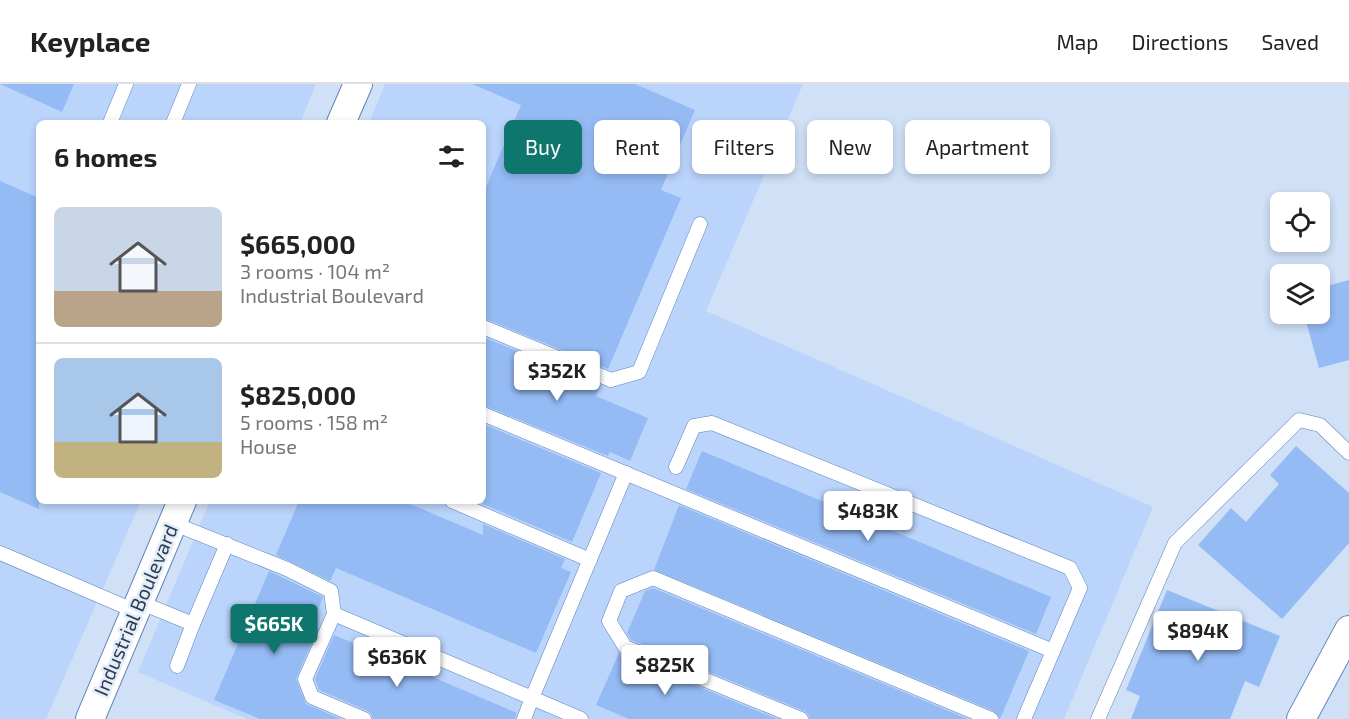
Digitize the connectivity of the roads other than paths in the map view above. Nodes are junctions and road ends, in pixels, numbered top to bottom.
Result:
1 (126, 84) edge
2 (189, 84) edge
3 (358, 84) edge
4 (111, 120) edge
5 (174, 120) edge
6 (342, 120) edge
7 (700, 224) dead end
8 (486, 328) edge
9 (486, 415) edge
10 (1349, 453) edge
11 (676, 467) dead end
12 (626, 473) junction
13 (459, 504) edge
14 (177, 512) edge
15 (227, 544) junction
16 (0, 553) edge
17 (590, 560) junction
18 (137, 607) junction
19 (334, 614) junction
20 (193, 624) junction
21 (1349, 630) edge
22 (1053, 651) junction
23 (177, 666) dead end
24 (532, 698) junction
25 (90, 719) edge
26 (364, 719) edge
27 (524, 719) edge
28 (581, 719) edge
29 (801, 719) edge
30 (991, 719) edge
31 (1024, 719) edge
32 (1098, 719) edge
33 (1301, 719) edge

1 - 4 lane
2 - 5 lane
3 - 6 street
7 - 8 lane
9 - 12 lane
10 - 32 lane
11 - 22 lane
12 - 17 lane
12 - 22 lane
13 - 17 lane
14 - 15 lane
14 - 18 street, Industrial Boulevard
15 - 19 lane
15 - 20 lane
16 - 18 lane
17 - 24 lane
18 - 20 lane
18 - 25 street, Industrial Boulevard
19 - 24 lane
19 - 26 lane
20 - 23 lane
21 - 33 street
22 - 31 lane
24 - 27 lane
24 - 28 lane
29 - 30 lane

